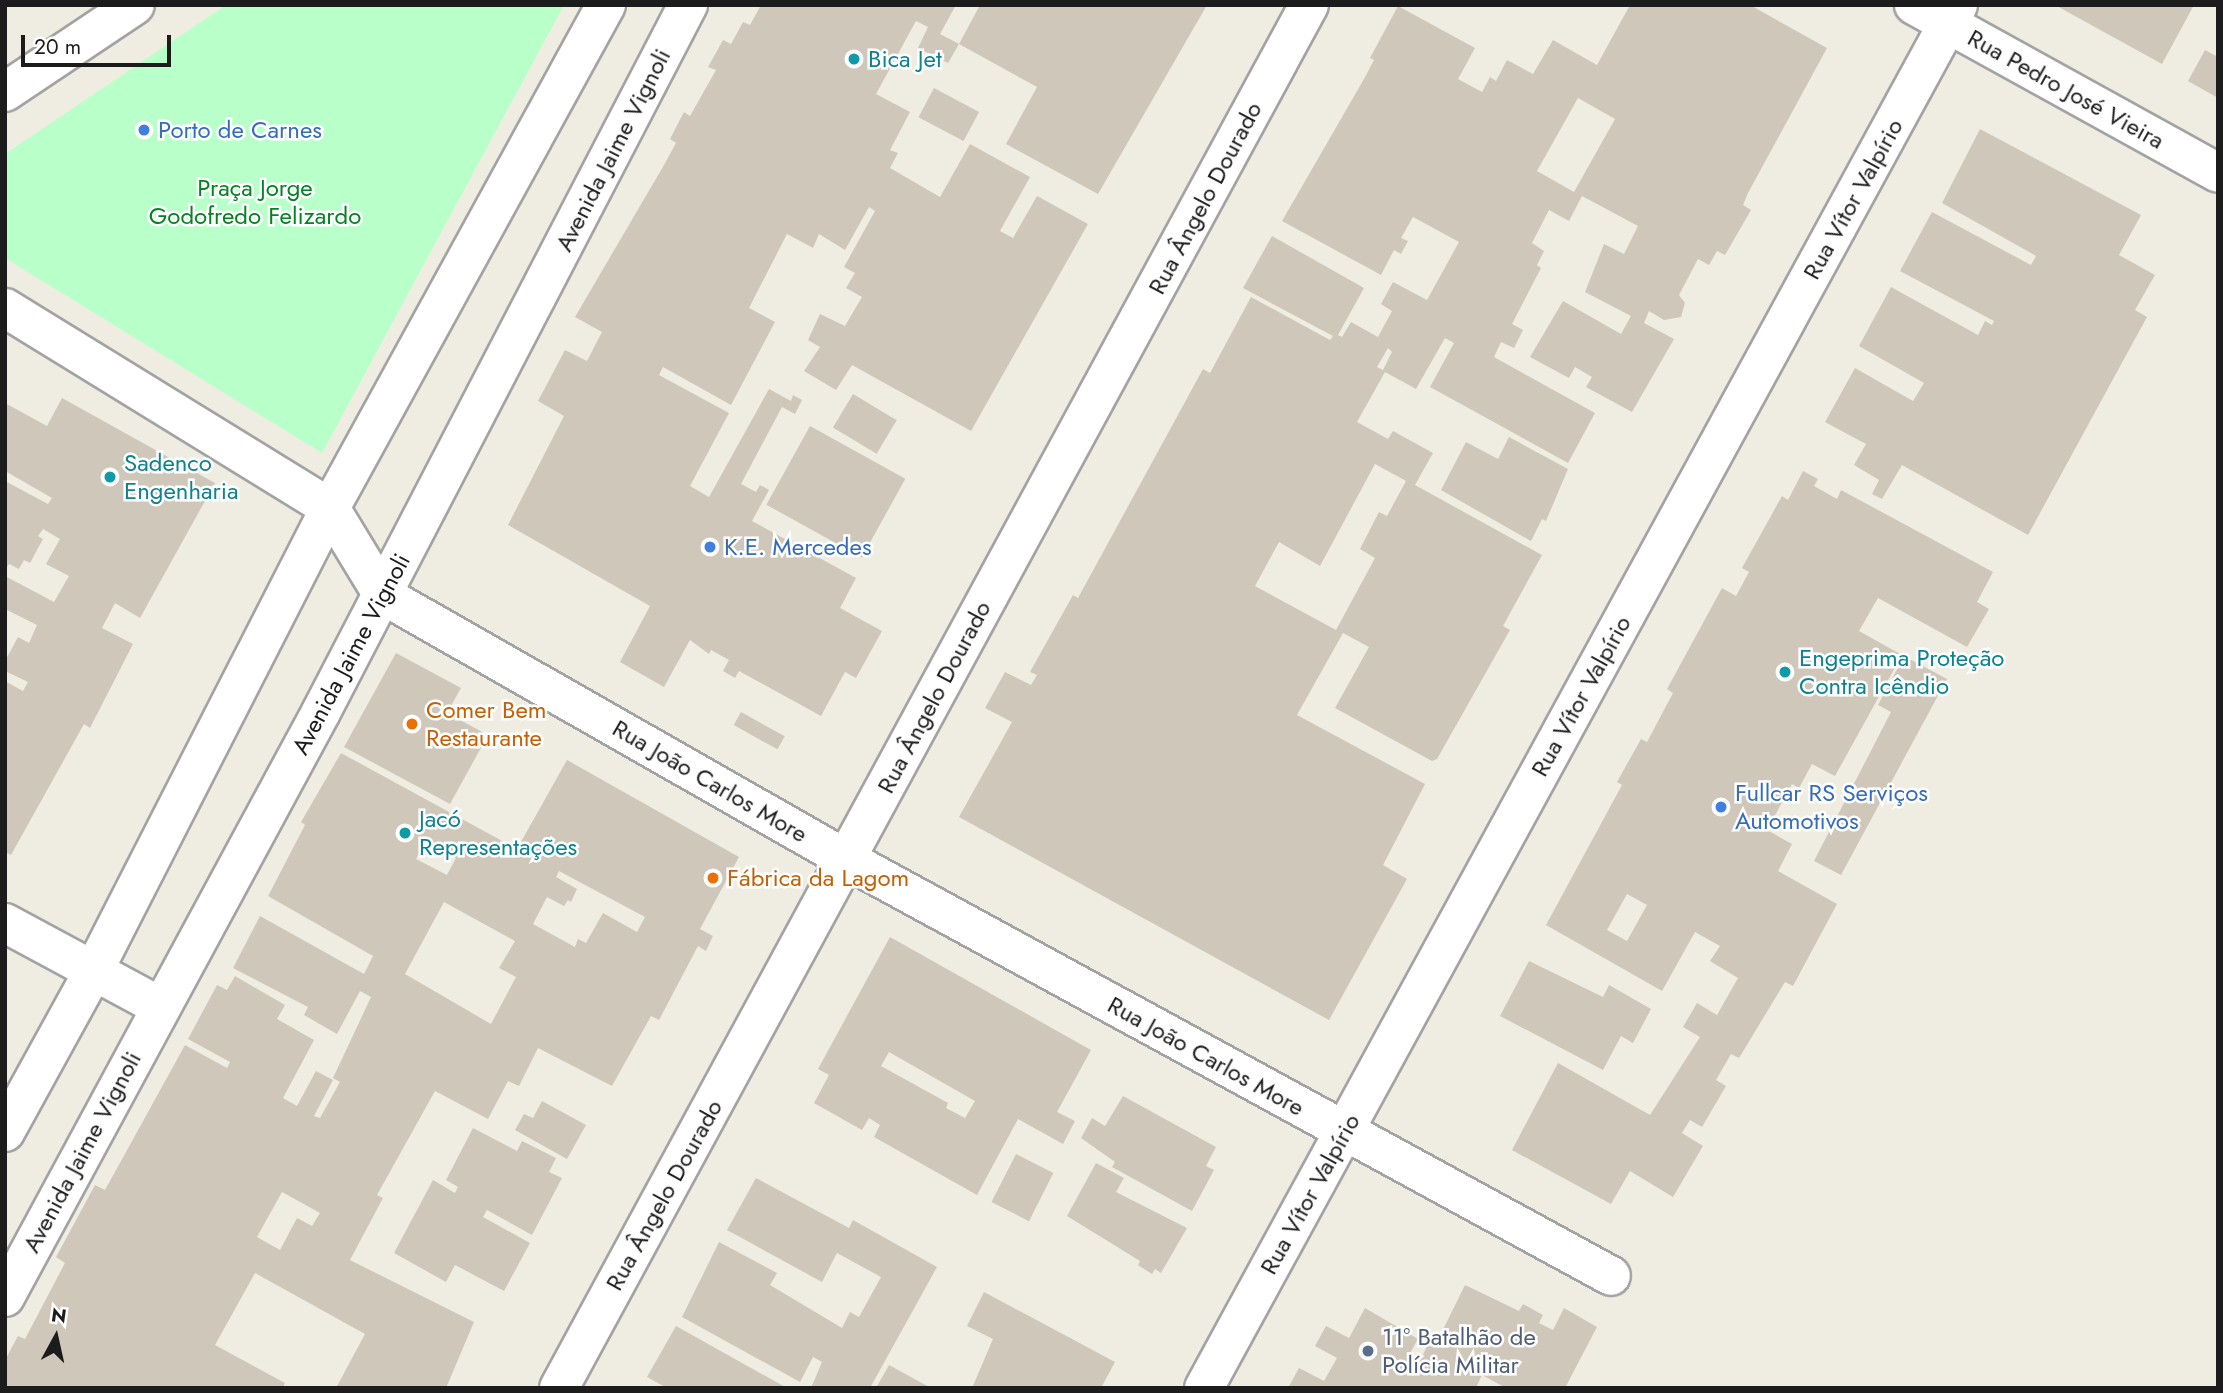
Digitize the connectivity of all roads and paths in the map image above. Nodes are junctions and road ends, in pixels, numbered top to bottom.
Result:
1 (135, 5) edge
2 (606, 5) edge
3 (688, 5) edge
4 (1309, 5) edge
5 (1914, 5) edge
6 (1953, 15) edge
7 (5, 92) edge
8 (2218, 173) edge
9 (5, 308) edge
10 (330, 508) junction
11 (383, 595) junction
12 (846, 859) junction
13 (5, 923) edge
14 (94, 970) junction
15 (159, 1006) junction
16 (1344, 1131) junction
17 (5, 1132) edge
18 (1611, 1276) dead end
19 (5, 1297) edge
20 (559, 1388) edge
21 (1204, 1388) edge

1 - 7 street
2 - 10 street
3 - 11 street, Avenida Jaime Vignoli
4 - 12 street, Rua Ângelo Dourado
5 - 6 street, Rua Pedro José Vieira
6 - 8 street, Rua Pedro José Vieira
6 - 16 street, Rua Vítor Valpírio
9 - 10 street, Rua João Carlos More
10 - 11 street, Rua João Carlos More
10 - 14 street
11 - 12 street, Rua João Carlos More
11 - 15 street, Avenida Jaime Vignoli
12 - 16 street, Rua João Carlos More
12 - 20 street, Rua Ângelo Dourado
13 - 14 street
14 - 15 street
14 - 17 street
15 - 19 street, Avenida Jaime Vignoli
16 - 18 street, Rua João Carlos More
16 - 21 street, Rua Vítor Valpírio

